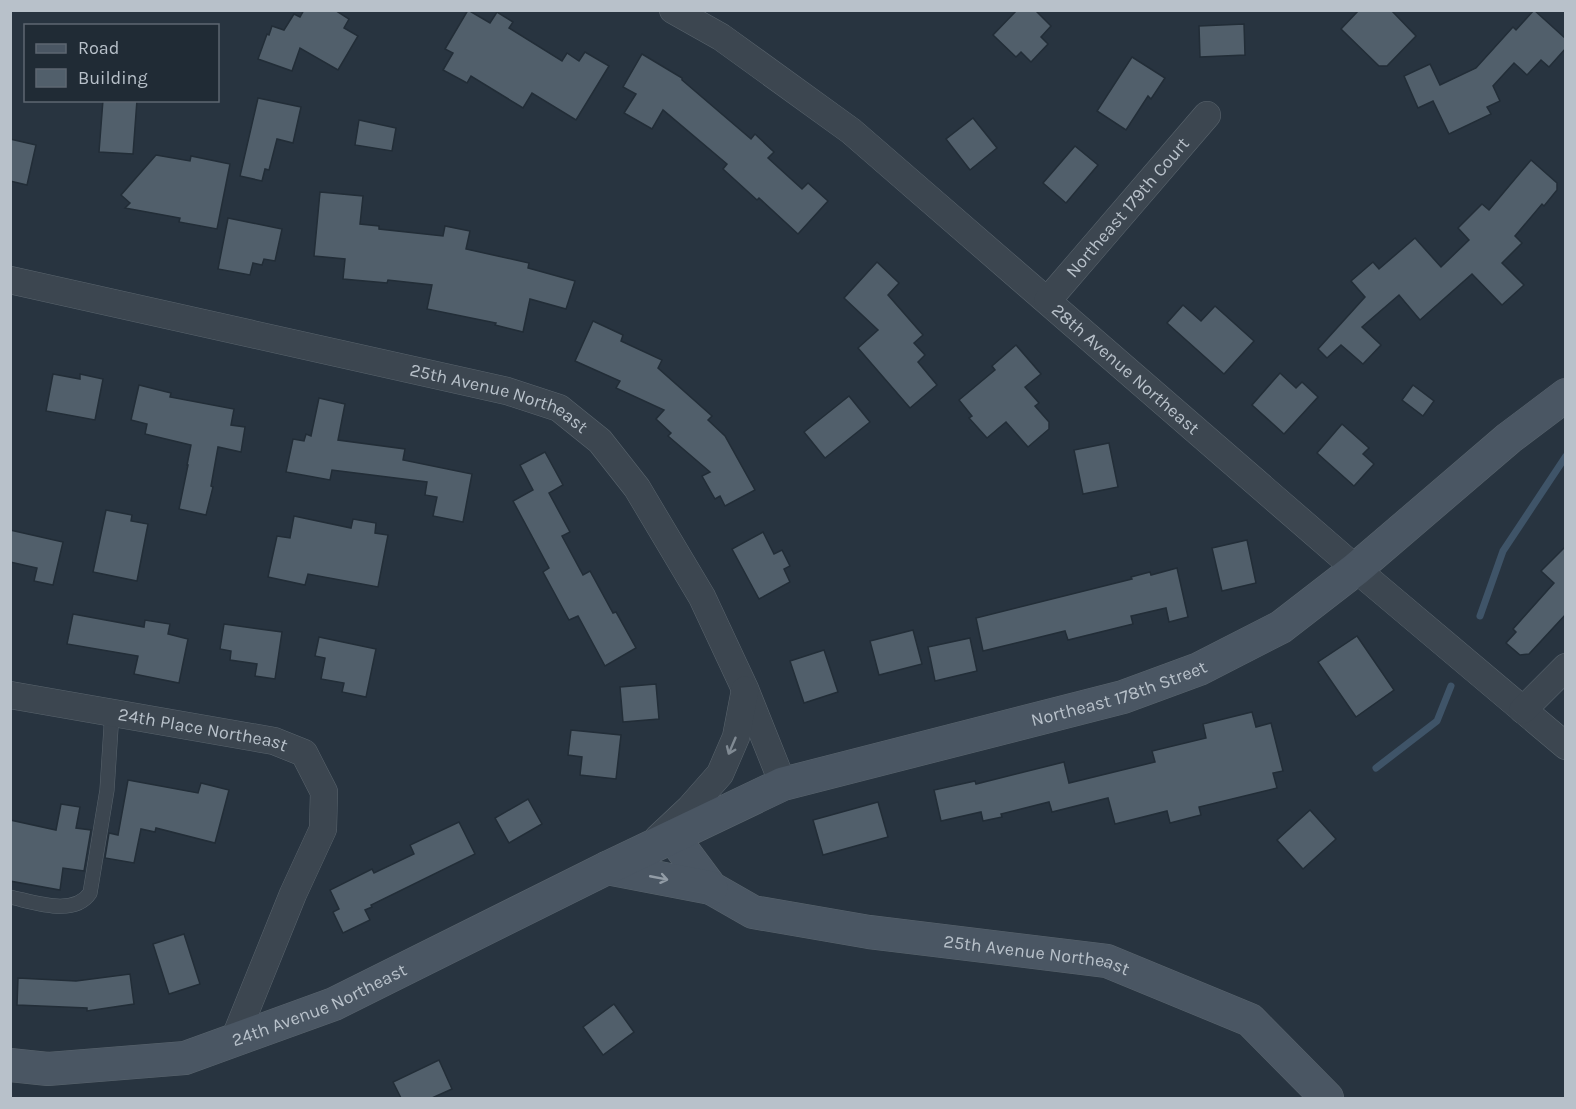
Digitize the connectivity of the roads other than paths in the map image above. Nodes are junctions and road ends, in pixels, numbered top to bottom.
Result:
1 (673, 10) edge
2 (1207, 115) dead end
3 (10, 280) edge
4 (1048, 300) junction
5 (1566, 395) edge
6 (1356, 569) junction
7 (1566, 667) edge
8 (745, 689) junction
9 (10, 694) edge
10 (1523, 710) junction
11 (112, 712) junction
12 (1566, 746) edge
13 (783, 784) junction
14 (673, 837) junction
15 (643, 851) junction
16 (608, 868) junction
17 (711, 888) junction
18 (10, 897) edge
19 (234, 1040) junction
20 (10, 1065) edge
21 (1327, 1098) edge

1 - 4 street, 28th Avenue Northeast
2 - 4 street, Northeast 179th Court
3 - 8 street, 25th Avenue Northeast
4 - 6 street, 28th Avenue Northeast
5 - 6 main road, Northeast 178th Street
6 - 10 street, 28th Avenue Northeast
6 - 13 main road, Northeast 178th Street
7 - 10 street
8 - 13 street, 25th Avenue Northeast
8 -> 15 street
9 - 11 street, 24th Place Northeast
10 - 12 street, 28th Avenue Northeast
11 - 18 lane
11 - 19 street, 24th Place Northeast
13 - 14 main road, Northeast 178th Street
14 - 15 main road, Northeast 178th Street
14 - 17 main road, 25th Avenue Northeast
15 - 16 main road, Northeast 178th Street
16 -> 17 main road, 25th Avenue Northeast
16 - 19 main road, 24th Avenue Northeast
17 - 21 main road, 25th Avenue Northeast
19 - 20 main road, 24th Avenue Northeast

